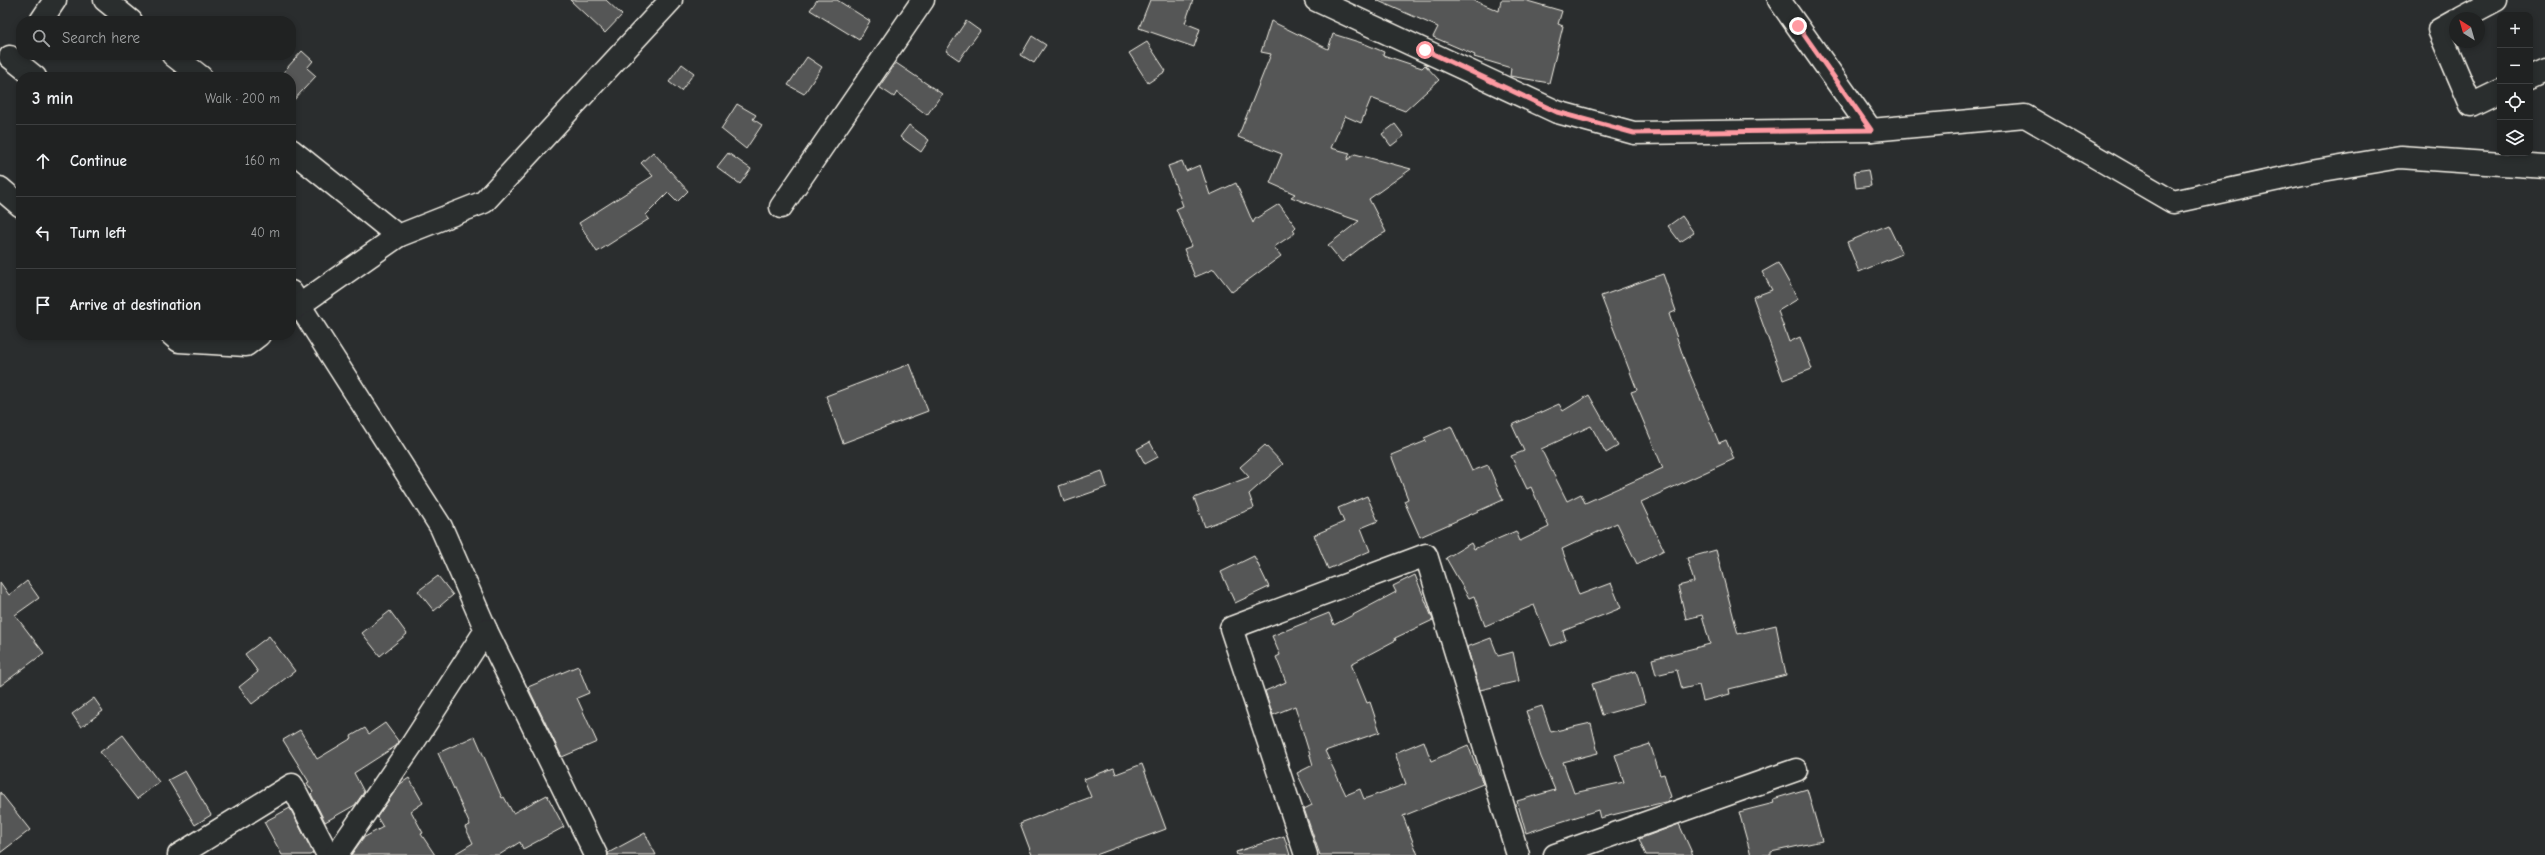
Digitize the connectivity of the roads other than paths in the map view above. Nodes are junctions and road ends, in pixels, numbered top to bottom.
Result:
1 (55, 0) edge
2 (106, 0) edge
3 (672, 0) edge
4 (923, 0) edge
5 (1316, 0) edge
6 (1779, 0) edge
7 (2496, 0) edge
8 (2473, 12) edge
9 (44, 16) edge
10 (125, 16) edge
11 (2449, 25) edge
12 (10, 57) edge
13 (179, 60) edge
14 (2545, 70) edge
15 (29, 72) edge
16 (195, 72) edge
17 (2533, 76) edge
18 (2497, 92) edge
19 (1871, 130) junction
20 (296, 154) edge
21 (2545, 167) edge
22 (0, 188) edge
23 (16, 202) edge
24 (781, 207) dead end
25 (398, 236) junction
26 (296, 301) edge
27 (296, 305) edge
28 (178, 340) edge
29 (252, 340) edge
30 (486, 630) junction
31 (1796, 770) dead end
32 (179, 855) edge
33 (328, 855) edge
34 (336, 855) edge
35 (596, 855) edge
36 (1306, 855) edge
37 (1518, 855) edge
38 (1555, 855) edge

1 - 9 street
2 - 10 street
3 - 25 street
4 - 24 street
5 - 19 street
6 - 19 street
7 - 8 street
11 - 18 street
12 - 15 street
13 - 16 street
14 - 17 street
19 - 21 street
20 - 25 street
22 - 23 street
25 - 26 street
27 - 30 street
28 - 29 street
30 - 34 street
30 - 35 street
31 - 38 street
32 - 33 street
36 - 37 street

